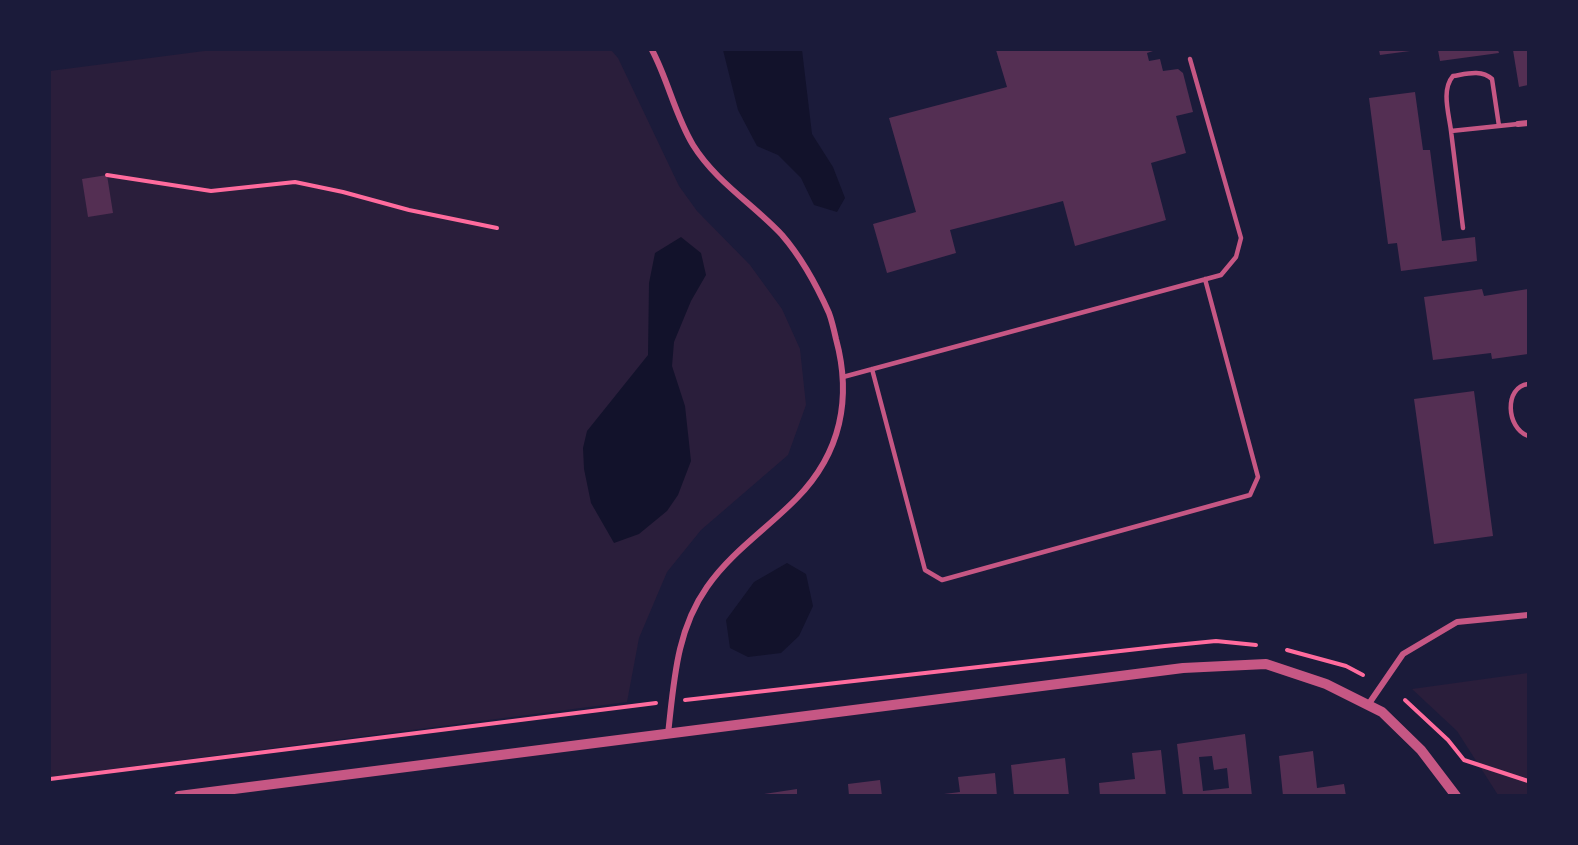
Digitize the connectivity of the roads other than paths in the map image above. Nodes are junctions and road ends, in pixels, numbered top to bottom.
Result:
1 (652, 50) edge
2 (1190, 59) dead end
3 (1528, 123) edge
4 (1518, 124) joint
5 (1499, 126) junction
6 (1451, 131) junction
7 (1463, 228) dead end
8 (1204, 279) junction
9 (872, 369) junction
10 (843, 377) junction
11 (1528, 384) edge
12 (1528, 436) edge
13 (1528, 615) edge
14 (1368, 705) junction
15 (668, 734) junction
16 (178, 795) edge
17 (1456, 795) edge

1 - 10 street
2 - 8 lane
3 - 4 street
4 - 5 lane
5 - 6 lane
5 - 6 lane
6 - 7 lane
8 - 9 lane
8 - 9 lane
9 - 10 lane
10 - 15 street
11 - 12 lane
13 - 14 street
14 - 15 street
14 - 17 street
15 - 16 street

